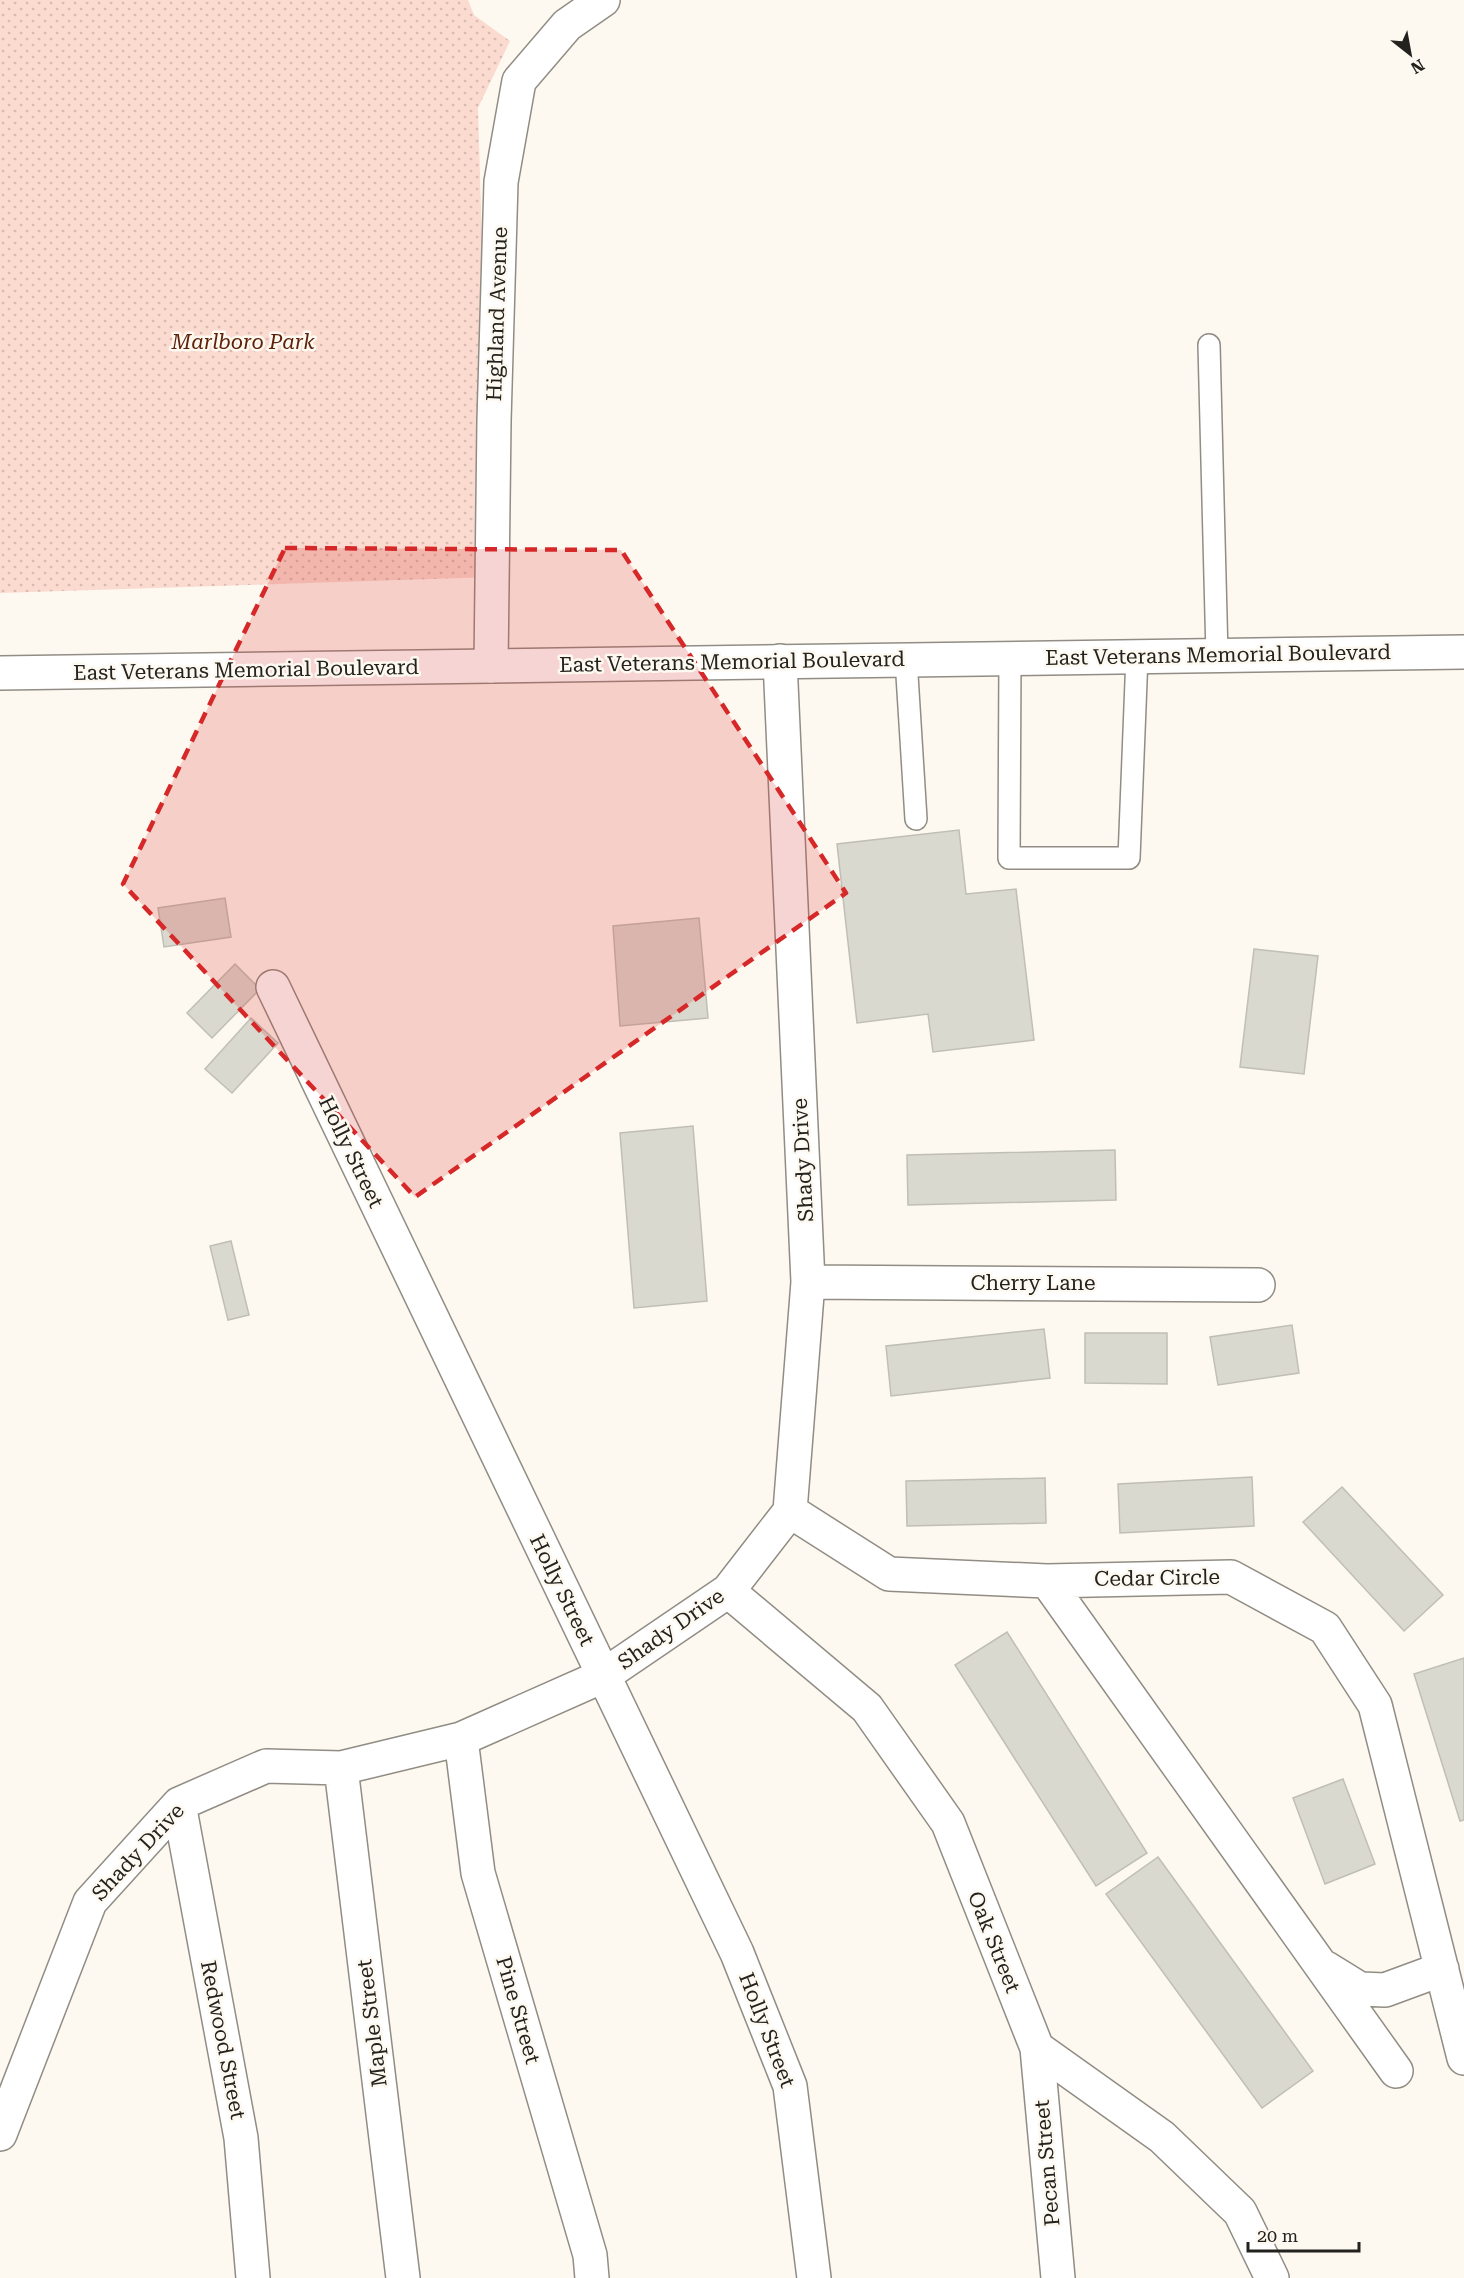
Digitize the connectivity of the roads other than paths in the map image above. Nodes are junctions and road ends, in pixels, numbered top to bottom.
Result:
1 (603, 0) edge
2 (1209, 345) dead end
3 (1464, 652) edge
4 (1217, 655) junction
5 (1137, 656) junction
6 (1010, 658) junction
7 (906, 660) junction
8 (780, 661) junction
9 (491, 666) junction
10 (0, 673) edge
11 (916, 819) dead end
12 (273, 987) dead end
13 (808, 1282) junction
14 (1258, 1285) dead end
15 (790, 1511) junction
16 (1047, 1581) junction
17 (728, 1591) junction
18 (603, 1676) junction
19 (461, 1739) junction
20 (341, 1768) junction
21 (179, 1804) junction
22 (1320, 1964) junction
23 (1442, 1969) junction
24 (1036, 2048) junction
25 (1464, 2058) edge
26 (1396, 2071) dead end
27 (0, 2134) edge
28 (253, 2278) edge
29 (403, 2278) edge
30 (592, 2278) edge
31 (814, 2278) edge
32 (1058, 2278) edge
33 (1272, 2278) edge

1 - 9 street, Highland Avenue
2 - 4 lane
3 - 4 street, East Veterans Memorial Boulevard
4 - 5 street, East Veterans Memorial Boulevard
5 - 6 street, East Veterans Memorial Boulevard
5 - 6 lane
6 - 7 street, East Veterans Memorial Boulevard
7 - 8 street, East Veterans Memorial Boulevard
7 - 11 lane
8 - 9 street, East Veterans Memorial Boulevard
8 - 13 street, Shady Drive
9 - 10 street, East Veterans Memorial Boulevard
12 - 18 street, Holly Street
13 - 14 street, Cherry Lane
13 - 15 street, Shady Drive
15 - 16 street, Cedar Circle
15 - 17 street, Shady Drive
16 - 22 street
16 - 23 street, Cedar Circle
17 - 18 street, Shady Drive
17 - 24 street, Oak Street
18 - 19 street, Shady Drive
18 - 31 street, Holly Street
19 - 20 street, Shady Drive
19 - 30 street, Pine Street
20 - 21 street, Shady Drive
20 - 29 street, Maple Street
21 - 27 street, Shady Drive
21 - 28 street, Redwood Street
22 - 23 street
22 - 26 street
23 - 25 street, Cedar Circle
24 - 32 street, Pecan Street
24 - 33 street

